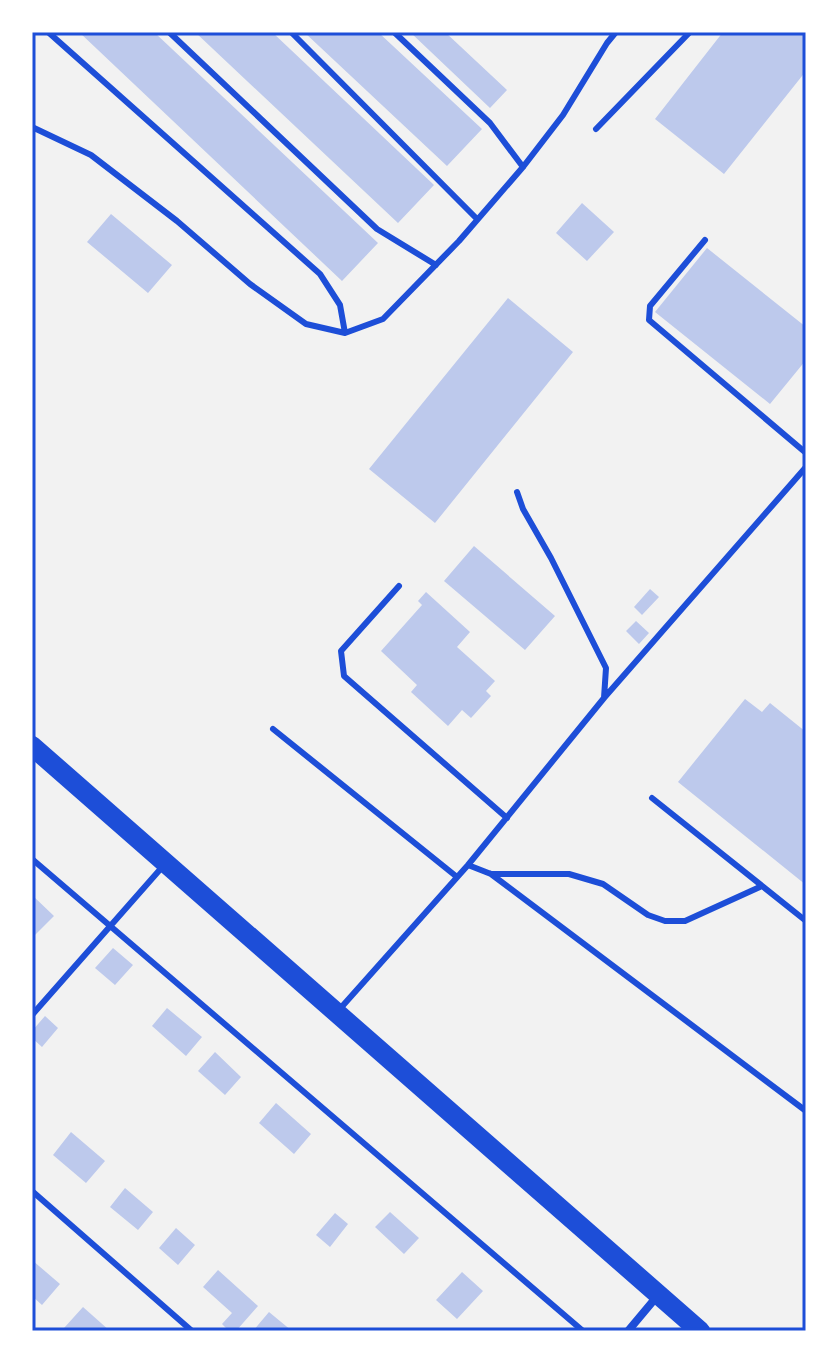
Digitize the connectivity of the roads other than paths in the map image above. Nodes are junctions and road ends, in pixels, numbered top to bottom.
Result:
1 (48, 32) edge
2 (169, 32) edge
3 (291, 32) edge
4 (394, 32) edge
5 (616, 32) edge
6 (690, 32) edge
7 (32, 127) edge
8 (596, 129) dead end
9 (523, 167) junction
10 (477, 219) junction
11 (705, 240) dead end
12 (436, 265) junction
13 (345, 333) junction
14 (806, 453) edge
15 (806, 467) edge
16 (517, 492) dead end
17 (399, 586) dead end
18 (604, 698) junction
19 (273, 729) dead end
20 (32, 746) edge
21 (652, 798) dead end
22 (507, 818) junction
23 (32, 859) edge
24 (166, 863) junction
25 (468, 865) junction
26 (491, 874) junction
27 (457, 877) junction
28 (762, 886) junction
29 (806, 921) edge
30 (110, 927) junction
31 (336, 1014) junction
32 (32, 1015) edge
33 (806, 1111) edge
34 (32, 1191) edge
35 (659, 1294) junction
36 (192, 1331) edge
37 (583, 1331) edge
38 (628, 1331) edge
39 (700, 1331) edge

1 - 13 lane
2 - 12 lane
3 - 10 lane
4 - 9 lane
5 - 9 lane
6 - 8 lane
7 - 13 lane
9 - 10 lane
10 - 12 lane
11 - 14 lane
12 - 13 lane
15 - 18 lane
16 - 18 lane
17 - 22 lane
18 - 22 lane
19 - 27 lane
20 - 24 main road
21 - 28 lane
22 - 25 lane
23 - 30 lane
24 - 30 lane
24 - 31 main road
25 - 26 lane
25 - 27 lane
26 - 28 lane
26 - 33 lane
27 - 31 lane
28 - 29 lane
30 - 32 lane
30 - 37 lane
31 - 35 main road
34 - 36 lane
35 - 38 street
35 - 39 main road

